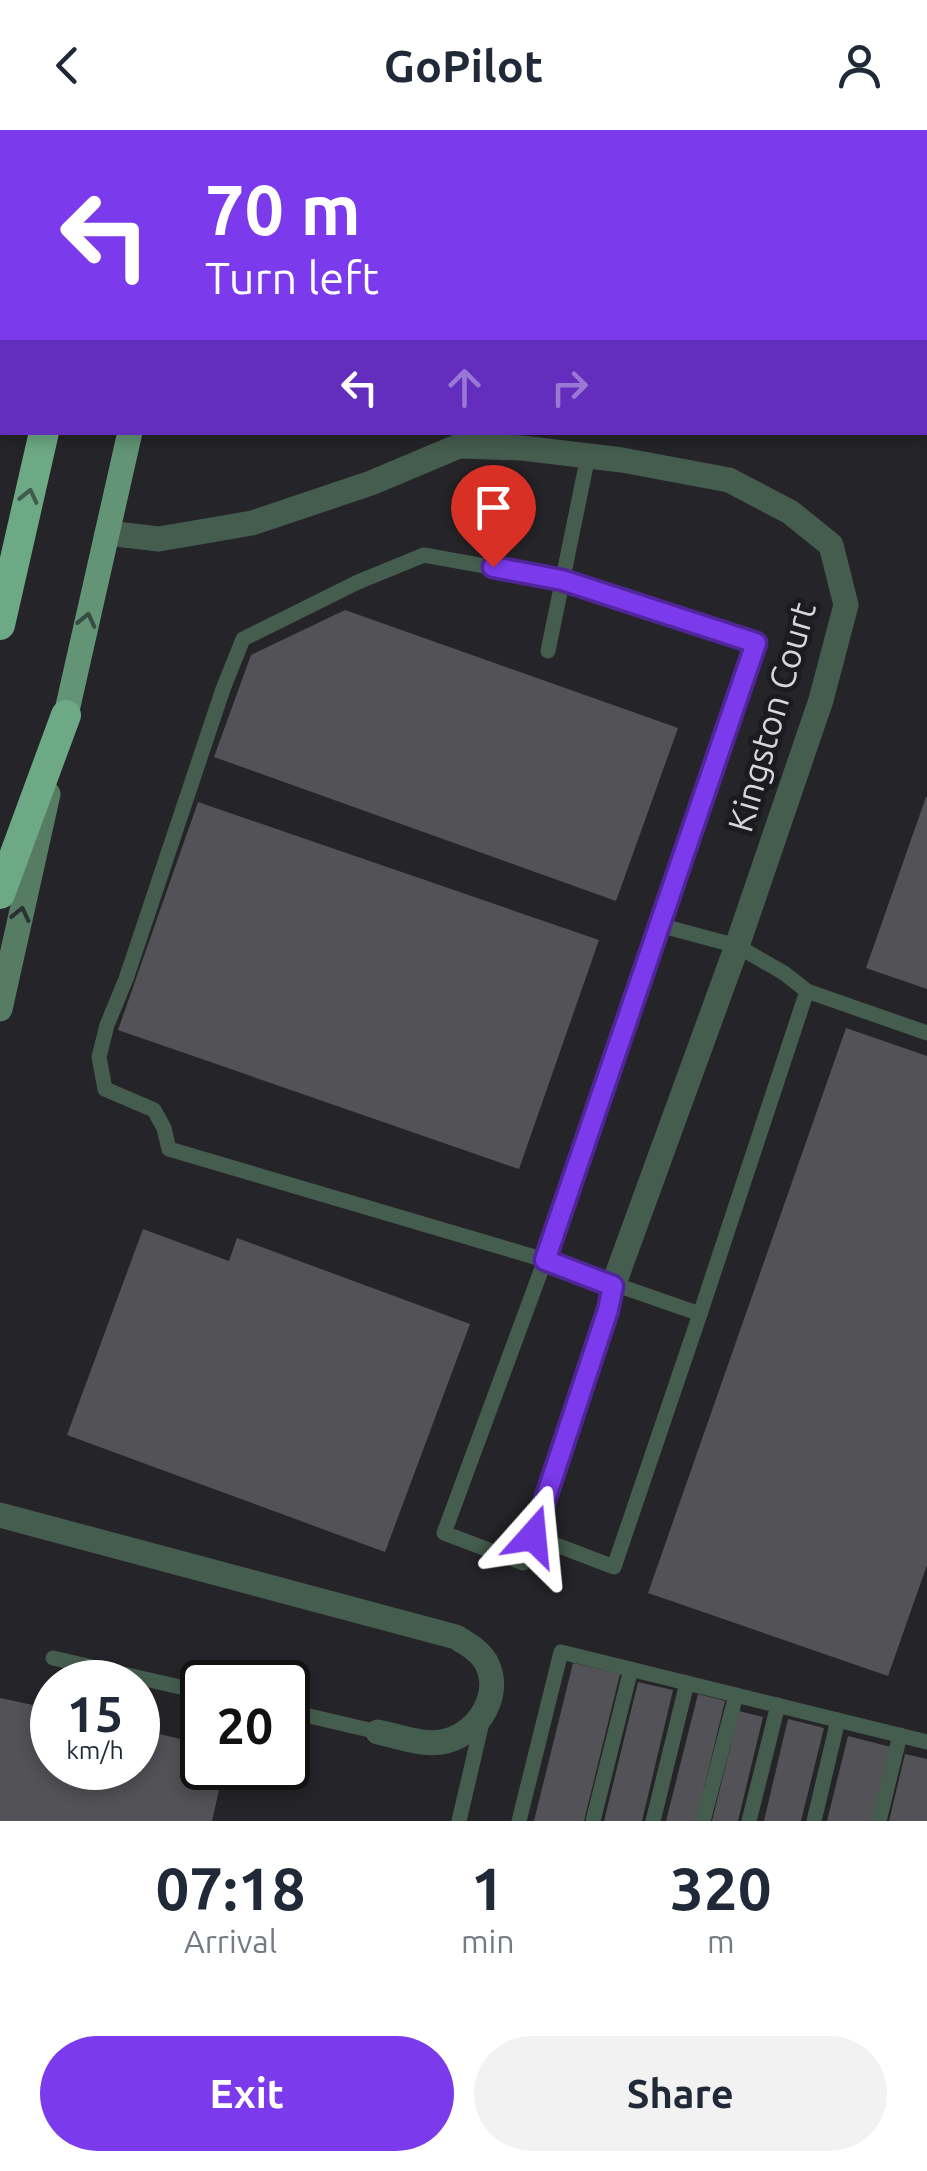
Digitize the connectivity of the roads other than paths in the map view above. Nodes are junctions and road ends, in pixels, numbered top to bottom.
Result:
1 (43, 435) edge
2 (129, 435) edge
3 (588, 456) junction
4 (107, 533) junction
5 (562, 580) junction
6 (0, 625) edge
7 (548, 651) dead end
8 (66, 715) junction
9 (0, 894) edge
10 (660, 925) junction
11 (737, 946) junction
12 (807, 991) junction
13 (0, 1009) edge
14 (927, 1033) edge
15 (545, 1260) junction
16 (613, 1286) junction
17 (700, 1314) junction
18 (0, 1516) edge
19 (533, 1536) junction
20 (53, 1658) dead end
21 (631, 1669) junction
22 (687, 1683) junction
23 (180, 1687) edge
24 (736, 1695) junction
25 (778, 1705) junction
26 (485, 1711) junction
27 (310, 1716) edge
28 (838, 1720) junction
29 (378, 1732) joint
30 (900, 1735) junction
31 (927, 1742) edge
32 (459, 1821) edge
33 (519, 1821) edge
34 (593, 1821) edge
35 (653, 1821) edge
36 (703, 1821) edge
37 (749, 1821) edge
38 (814, 1821) edge
39 (879, 1821) edge

6 -> 1 highway
2 - 4 main road
3 - 4 street, Kingston Court
3 - 5 lane
3 - 11 street, Kingston Court
8 -> 4 main road
5 - 7 lane
5 - 10 lane
5 - 15 lane
8 - 9 highway
13 -> 8 main road
10 - 11 lane
10 - 15 lane
11 - 12 lane
11 - 16 street, Kingston Court
12 - 14 lane
12 - 17 lane
15 - 16 lane
15 - 19 lane
16 - 17 lane
16 - 19 lane
17 - 19 lane
18 - 26 street
20 - 23 lane
21 - 22 lane
21 - 33 lane
21 - 34 lane
22 - 24 lane
22 - 35 lane
24 - 25 lane
24 - 36 lane
25 - 28 lane
25 - 37 lane
26 - 29 street
26 - 32 lane
27 - 29 lane
28 - 30 lane
28 - 38 lane
30 - 31 lane
30 - 39 lane

